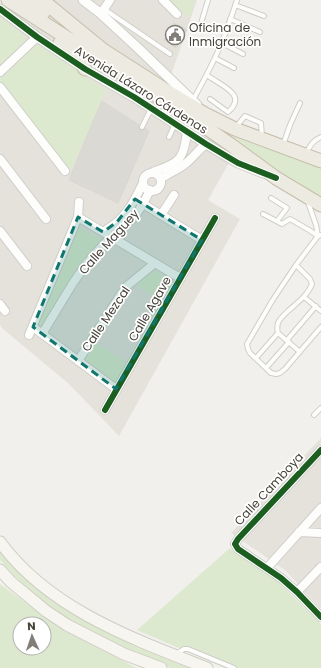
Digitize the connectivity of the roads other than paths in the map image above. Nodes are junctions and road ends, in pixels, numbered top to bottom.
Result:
1 (25, 0) edge
2 (42, 0) edge
3 (83, 0) edge
4 (110, 0) edge
5 (163, 0) edge
6 (208, 0) edge
7 (237, 0) edge
8 (235, 5) junction
9 (4, 6) edge
10 (102, 11) junction
11 (177, 14) dead end
12 (264, 16) dead end
13 (230, 19) junction
14 (202, 20) dead end
15 (260, 32) dead end
16 (37, 37) junction
17 (222, 43) junction
18 (170, 54) dead end
19 (243, 54) dead end
20 (215, 58) junction
21 (110, 65) junction
22 (234, 68) dead end
23 (85, 69) junction
24 (0, 72) edge
25 (207, 75) junction
26 (0, 87) edge
27 (210, 99) dead end
28 (193, 101) junction
29 (300, 103) dead end
30 (151, 108) junction
31 (205, 114) junction
32 (175, 124) junction
33 (142, 127) dead end
34 (187, 131) junction
35 (169, 137) dead end
36 (321, 137) edge
37 (206, 144) junction
38 (282, 147) junction
39 (305, 156) junction
40 (0, 159) edge
41 (183, 161) junction
42 (321, 161) edge
43 (65, 171) dead end
44 (153, 172) junction
45 (276, 178) junction
46 (161, 179) junction
47 (143, 183) junction
48 (150, 190) junction
49 (174, 195) dead end
50 (306, 196) junction
51 (271, 198) dead end
52 (135, 199) junction
53 (79, 202) dead end
54 (143, 204) junction
55 (321, 205) edge
56 (263, 214) dead end
57 (161, 215) junction
58 (78, 217) junction
59 (215, 218) dead end
60 (46, 219) dead end
61 (277, 222) junction
62 (0, 231) edge
63 (103, 232) junction
64 (319, 235) edge
65 (112, 237) junction
66 (202, 240) junction
67 (155, 263) junction
68 (296, 265) junction
69 (27, 266) dead end
70 (180, 278) junction
71 (304, 297) junction
72 (316, 306) junction
73 (321, 311) edge
74 (33, 327) junction
75 (321, 327) edge
76 (278, 333) junction
77 (42, 334) junction
78 (29, 335) dead end
79 (288, 341) junction
80 (300, 352) junction
81 (256, 358) junction
82 (78, 361) junction
83 (266, 368) junction
84 (116, 389) junction
85 (321, 408) edge
86 (105, 410) dead end
87 (314, 415) dead end
88 (321, 450) edge
89 (321, 508) edge
90 (299, 532) junction
91 (321, 533) edge
92 (0, 542) edge
93 (321, 567) edge
94 (267, 568) junction
95 (0, 570) edge
96 (297, 592) junction
97 (321, 617) edge
98 (174, 655) junction
99 (161, 668) edge
100 (207, 668) edge
101 (234, 668) edge

1 - 21 highway
2 - 31 highway, Avenida Lázaro Cárdenas
3 - 10 street, Avenida Lázaro Cárdenas
4 - 10 street
5 - 11 street
6 - 14 lane
7 - 8 lane
8 - 12 lane
8 - 13 lane
9 - 16 street, Avenida Lázaro Cárdenas
9 - 21 highway, Avenida Lázaro Cárdenas
9 - 23 highway
10 - 18 lane
10 - 28 street, Avenida Lázaro Cárdenas
13 - 15 lane
13 - 17 lane
16 - 23 street, Avenida Lázaro Cárdenas
16 - 24 street
17 - 19 lane
17 - 20 lane
20 - 22 lane
20 - 25 lane
21 - 45 highway, Avenida Lázaro Cárdenas
23 - 30 street, Avenida Lázaro Cárdenas
25 - 27 lane
25 - 28 lane
26 - 43 street
28 - 31 street, Avenida Lázaro Cárdenas
29 - 38 lane
30 - 32 street, Avenida Lázaro Cárdenas
30 - 33 lane
31 - 38 highway, Avenida Lázaro Cárdenas
32 - 34 street, Avenida Lázaro Cárdenas
32 - 35 lane
34 - 37 street, Avenida Lázaro Cárdenas
34 - 41 street
36 - 39 lane
37 - 41 street
37 - 45 street, Avenida Lázaro Cárdenas
38 - 39 highway, Avenida Lázaro Cárdenas
39 - 42 highway, Avenida Lázaro Cárdenas
40 - 60 street
41 - 44 street
41 - 46 street
44 - 46 street
44 - 47 street
45 - 50 highway, Avenida Lázaro Cárdenas
46 - 48 street
47 - 48 street
47 - 52 street, Calle Maguey
48 - 54 street, Calle Maguey
49 - 57 street
50 - 55 highway, Avenida Lázaro Cárdenas
50 - 64 lane
51 - 61 lane
52 - 54 street
52 - 63 street, Calle Maguey
53 - 58 street
54 - 57 street
54 - 65 street, Calle Maguey
56 - 61 lane
57 - 66 street
58 - 63 street
58 - 74 street
59 - 66 street, Calle Agave
61 - 64 lane
62 - 69 street
63 - 65 street
64 - 68 lane
65 - 67 street
65 - 77 street, Calle Maguey
66 - 70 street, Calle Agave
67 - 70 street
67 - 82 street, Calle Mezcal
68 - 71 lane
68 - 81 lane
70 - 84 street, Calle Agave
71 - 72 lane
71 - 76 lane
72 - 73 lane
72 - 79 lane
74 - 77 street
74 - 78 street
75 - 80 lane
76 - 79 lane
76 - 81 lane
77 - 82 street
79 - 80 lane
79 - 83 lane
80 - 83 lane
81 - 83 lane
82 - 84 street
84 - 86 street, Calle Agave
85 - 87 lane
88 - 94 street, Calle Camboya
89 - 90 street
90 - 91 street
90 - 94 street
92 - 98 main road
93 - 96 street
94 - 96 street
95 - 99 main road
96 - 97 street
98 - 100 main road
98 - 101 lane

